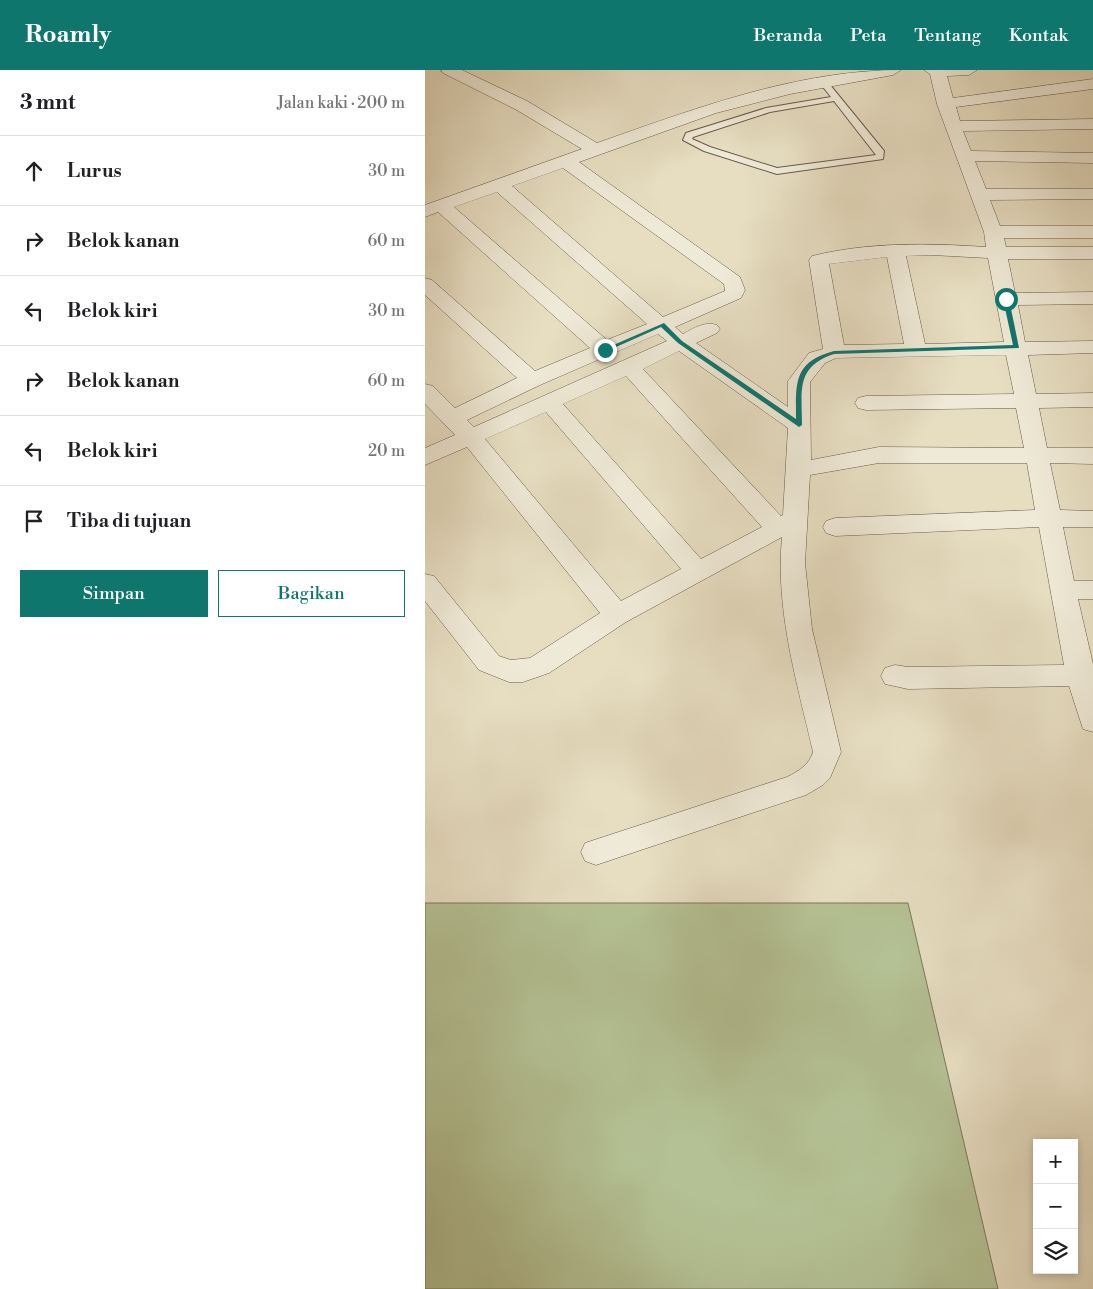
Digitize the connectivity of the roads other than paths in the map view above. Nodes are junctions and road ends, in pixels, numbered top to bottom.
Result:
1 (449, 70) edge
2 (893, 70) edge
3 (935, 70) edge
4 (969, 70) edge
5 (823, 82) junction
6 (1093, 84) edge
7 (836, 98) junction
8 (945, 104) junction
9 (1093, 124) edge
10 (953, 126) junction
11 (596, 150) junction
12 (964, 156) junction
13 (1093, 158) edge
14 (567, 162) junction
15 (500, 185) junction
16 (1093, 194) edge
17 (979, 195) junction
18 (433, 208) edge
19 (1093, 232) edge
20 (995, 242) junction
21 (895, 251) junction
22 (1093, 253) edge
23 (425, 284) edge
24 (1093, 298) edge
25 (1006, 299) junction
26 (662, 324) junction
27 (710, 329) dead end
28 (680, 342) junction
29 (1017, 347) junction
30 (1093, 347) edge
31 (605, 350) junction
32 (916, 350) junction
33 (834, 352) junction
34 (629, 367) junction
35 (532, 380) junction
36 (425, 391) edge
37 (1026, 399) junction
38 (1093, 400) edge
39 (549, 402) junction
40 (866, 403) dead end
41 (452, 418) junction
42 (799, 425) junction
43 (471, 436) junction
44 (1035, 456) junction
45 (1093, 456) edge
46 (425, 457) edge
47 (799, 470) junction
48 (1050, 518) junction
49 (1093, 519) edge
50 (786, 524) junction
51 (835, 527) dead end
52 (698, 572) junction
53 (427, 590) edge
54 (1064, 590) junction
55 (1093, 590) edge
56 (617, 615) junction
57 (1087, 675) edge
58 (895, 676) dead end
59 (1093, 721) edge
60 (596, 852) dead end

1 - 11 street
2 - 5 street
3 - 4 street
3 - 8 street
5 - 7 lane
5 - 11 street
6 - 8 street
7 - 7 lane
8 - 10 street
9 - 10 street
10 - 12 street
11 - 14 street
12 - 13 street
12 - 17 street
14 - 15 street
14 - 26 street
15 - 18 street
15 - 26 street
16 - 17 street
17 - 20 street
18 - 31 street
19 - 20 street
20 - 21 street
20 - 22 street
20 - 25 street
21 - 32 street
21 - 33 street
23 - 35 street
24 - 25 street
25 - 29 street
26 - 28 street
26 - 31 street
27 - 28 street
28 - 34 street
28 - 42 street
29 - 30 street
29 - 32 street
29 - 37 street
31 - 35 street
32 - 33 street
33 - 42 street
34 - 39 street
34 - 50 street
35 - 41 street
36 - 41 street
37 - 38 street
37 - 40 street
37 - 44 street
39 - 43 street
39 - 52 street
41 - 43 street
42 - 47 street
43 - 46 street
43 - 56 street
44 - 45 street
44 - 47 street
44 - 48 street
47 - 50 street
48 - 49 street
48 - 51 street
48 - 54 street
50 - 52 street
50 - 60 street
52 - 56 street
53 - 56 street
54 - 55 street
54 - 57 street
57 - 58 street
57 - 59 street

